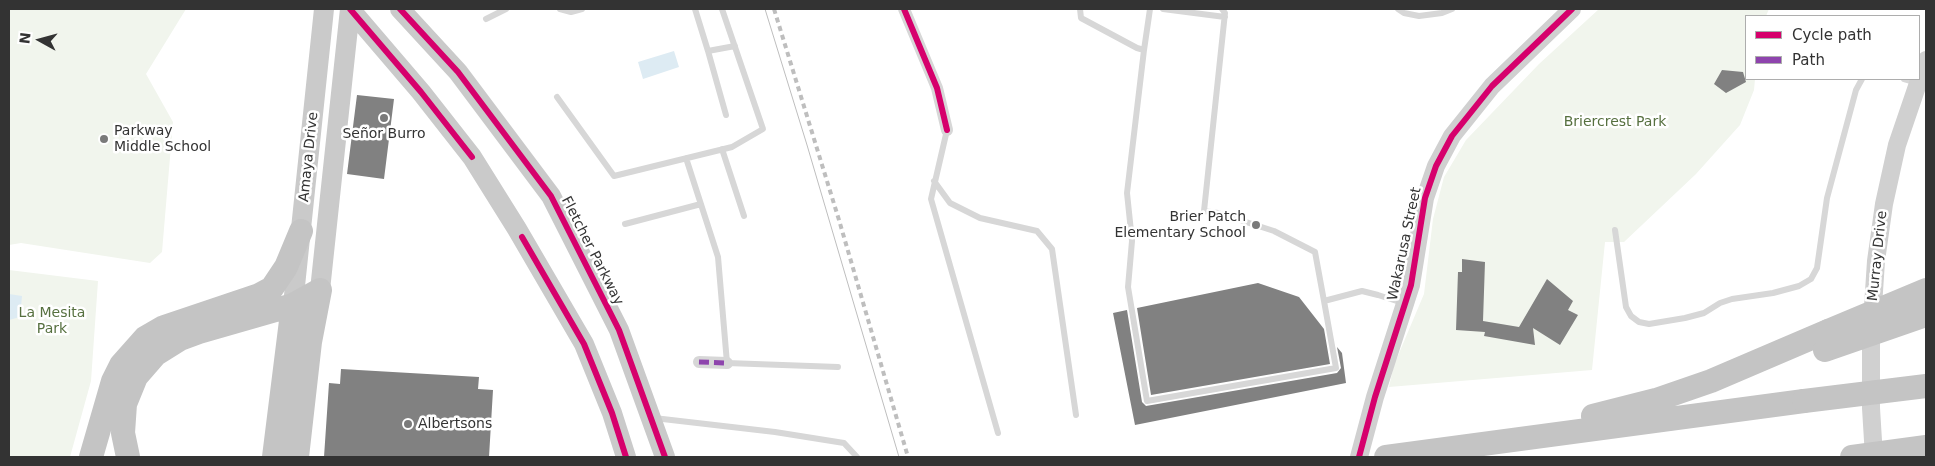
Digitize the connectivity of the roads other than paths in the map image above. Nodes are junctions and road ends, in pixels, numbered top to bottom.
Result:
1 (324, 9) edge
2 (350, 9) edge
3 (400, 9) edge
4 (506, 9) edge
5 (560, 9) edge
6 (582, 9) edge
7 (696, 9) edge
8 (722, 9) edge
9 (904, 9) edge
10 (1080, 9) edge
11 (1150, 9) edge
12 (1163, 9) edge
13 (1222, 9) edge
14 (1398, 9) edge
15 (1452, 9) edge
16 (1572, 9) edge
17 (1225, 17) junction
18 (486, 18) dead end
19 (735, 46) junction
20 (1144, 50) junction
21 (708, 51) junction
22 (1861, 80) edge
23 (1911, 81) edge
24 (557, 97) dead end
25 (726, 115) dead end
26 (947, 130) joint
27 (722, 149) junction
28 (686, 158) junction
29 (934, 180) junction
30 (701, 204) junction
31 (744, 216) dead end
32 (625, 224) dead end
33 (1616, 230) dead end
34 (301, 231) junction
35 (320, 290) junction
36 (1926, 290) edge
37 (1324, 300) junction
38 (293, 305) junction
39 (1406, 305) junction
40 (1926, 315) edge
41 (1827, 341) junction
42 (699, 362) dead end
43 (727, 363) junction
44 (838, 367) dead end
45 (1926, 386) edge
46 (1076, 415) dead end
47 (651, 418) junction
48 (998, 433) dead end
49 (1475, 444) junction
50 (1926, 447) edge
51 (91, 457) edge
52 (128, 457) edge
53 (274, 457) edge
54 (297, 457) edge
55 (626, 457) edge
56 (665, 457) edge
57 (857, 457) edge
58 (1359, 457) edge
59 (1386, 457) edge
60 (1852, 457) edge
61 (1874, 457) edge

1 - 34 main road, Amaya Drive
2 - 35 main road, Amaya Drive
2 - 55 main road
3 - 47 main road, Fletcher Parkway
4 - 18 lane
5 - 6 lane
7 - 21 lane
8 - 19 lane
9 - 26 street
10 - 20 lane
11 - 20 lane
12 - 17 lane
13 - 17 lane
14 - 15 lane
16 - 39 street, Wakarusa Street
17 - 37 lane
19 - 21 lane
19 - 27 lane
20 - 37 lane
21 - 25 lane
22 - 33 lane
23 - 61 street, Murray Drive
24 - 28 lane
26 - 29 lane
27 - 28 lane
27 - 31 lane
28 - 30 lane
29 - 46 lane
29 - 48 lane
30 - 32 lane
30 - 43 lane
34 - 38 main road, Amaya Drive
34 - 51 highway
35 - 38 highway
35 - 54 highway
36 - 41 highway, bridge
37 - 39 lane
38 - 52 highway
38 - 53 highway
39 - 58 street, Wakarusa Street
40 - 41 highway, bridge
41 - 49 highway
42 - 43 street
43 - 44 lane
45 - 49 highway, bridge
47 - 56 main road, Fletcher Parkway
47 - 57 lane
49 - 59 highway
50 - 60 highway, bridge

